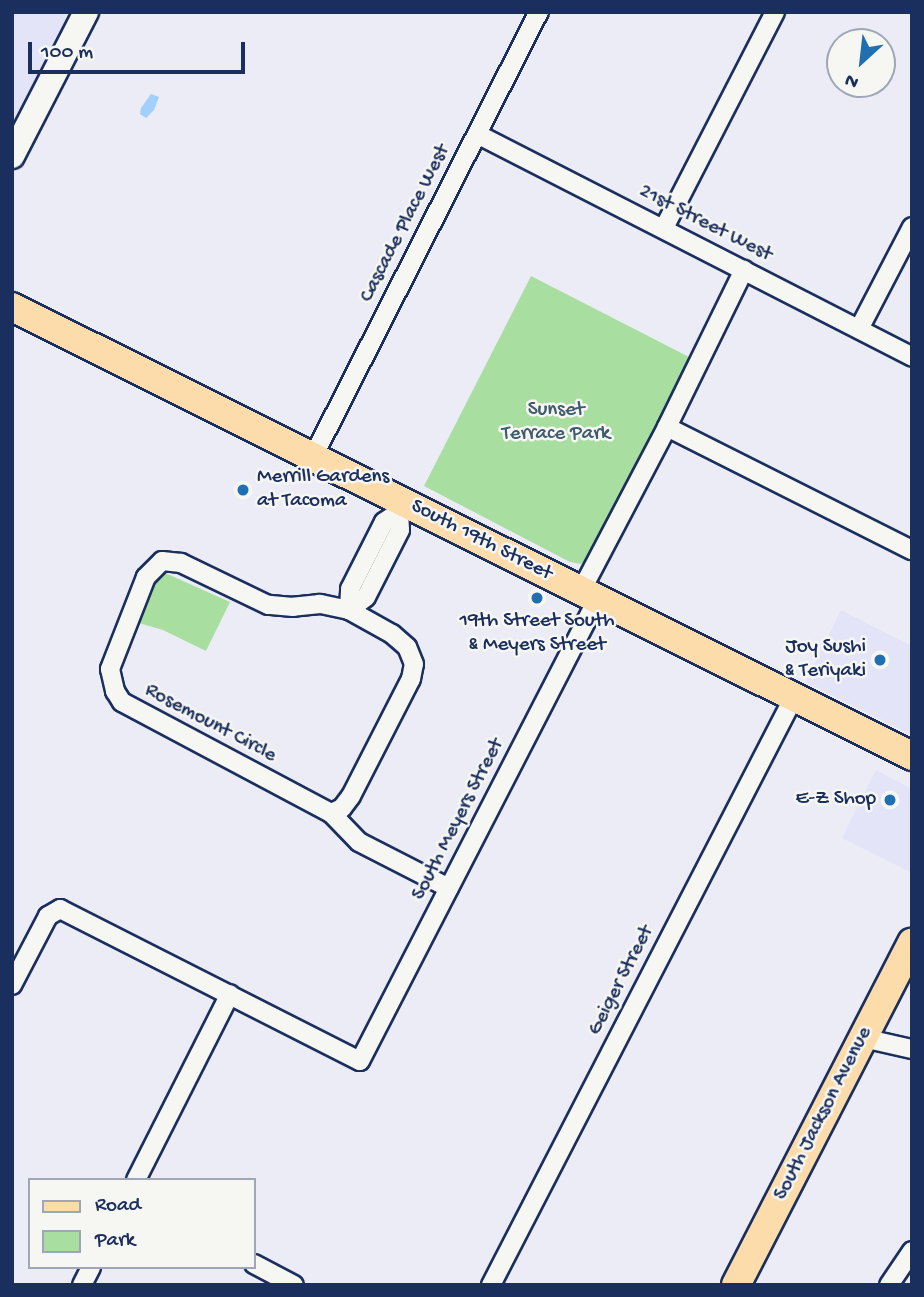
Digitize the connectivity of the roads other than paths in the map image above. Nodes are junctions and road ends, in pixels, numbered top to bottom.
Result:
1 (86, 12) edge
2 (539, 12) edge
3 (775, 12) edge
4 (477, 134) junction
5 (12, 156) edge
6 (912, 227) edge
7 (664, 228) junction
8 (744, 270) junction
9 (12, 307) edge
10 (859, 329) junction
11 (912, 357) edge
12 (667, 427) junction
13 (313, 457) junction
14 (401, 508) junction
15 (912, 550) edge
16 (589, 596) junction
17 (349, 610) junction
18 (793, 699) junction
19 (912, 756) edge
20 (331, 813) junction
21 (449, 888) junction
22 (912, 943) edge
23 (12, 985) edge
24 (230, 994) junction
25 (863, 1038) junction
26 (912, 1049) edge
27 (137, 1178) edge
28 (912, 1251) edge
29 (256, 1265) edge
30 (90, 1269) edge
31 (82, 1285) edge
32 (294, 1285) edge
33 (491, 1285) edge
34 (736, 1285) edge
35 (889, 1285) edge

1 - 5 street
2 - 4 street, Cascade Place West
3 - 7 street
4 - 7 street, 21st Street West
4 - 13 street, Cascade Place West
6 - 10 street
7 - 8 street, 21st Street West
8 - 10 street, 21st Street West
8 - 12 street, South Meyers Street
9 - 13 main road, South 19th Street
10 - 11 street, 21st Street West
12 - 15 street
12 - 16 street, South Meyers Street
13 - 14 main road, South 19th Street
14 - 16 main road, South 19th Street
14 - 17 street
16 - 18 main road, South 19th Street
16 - 21 street, South Meyers Street
17 - 20 street, Rosemount Circle
17 - 20 street, Rosemount Circle
18 - 19 main road, South 19th Street
18 - 33 street, Geiger Street
20 - 21 street, Rosemount Circle
21 - 24 street, South Meyers Street
22 - 25 main road, South Jackson Avenue
23 - 24 street
24 - 27 street
25 - 26 street
25 - 34 main road, South Jackson Avenue
28 - 35 street
29 - 32 street
30 - 31 street

